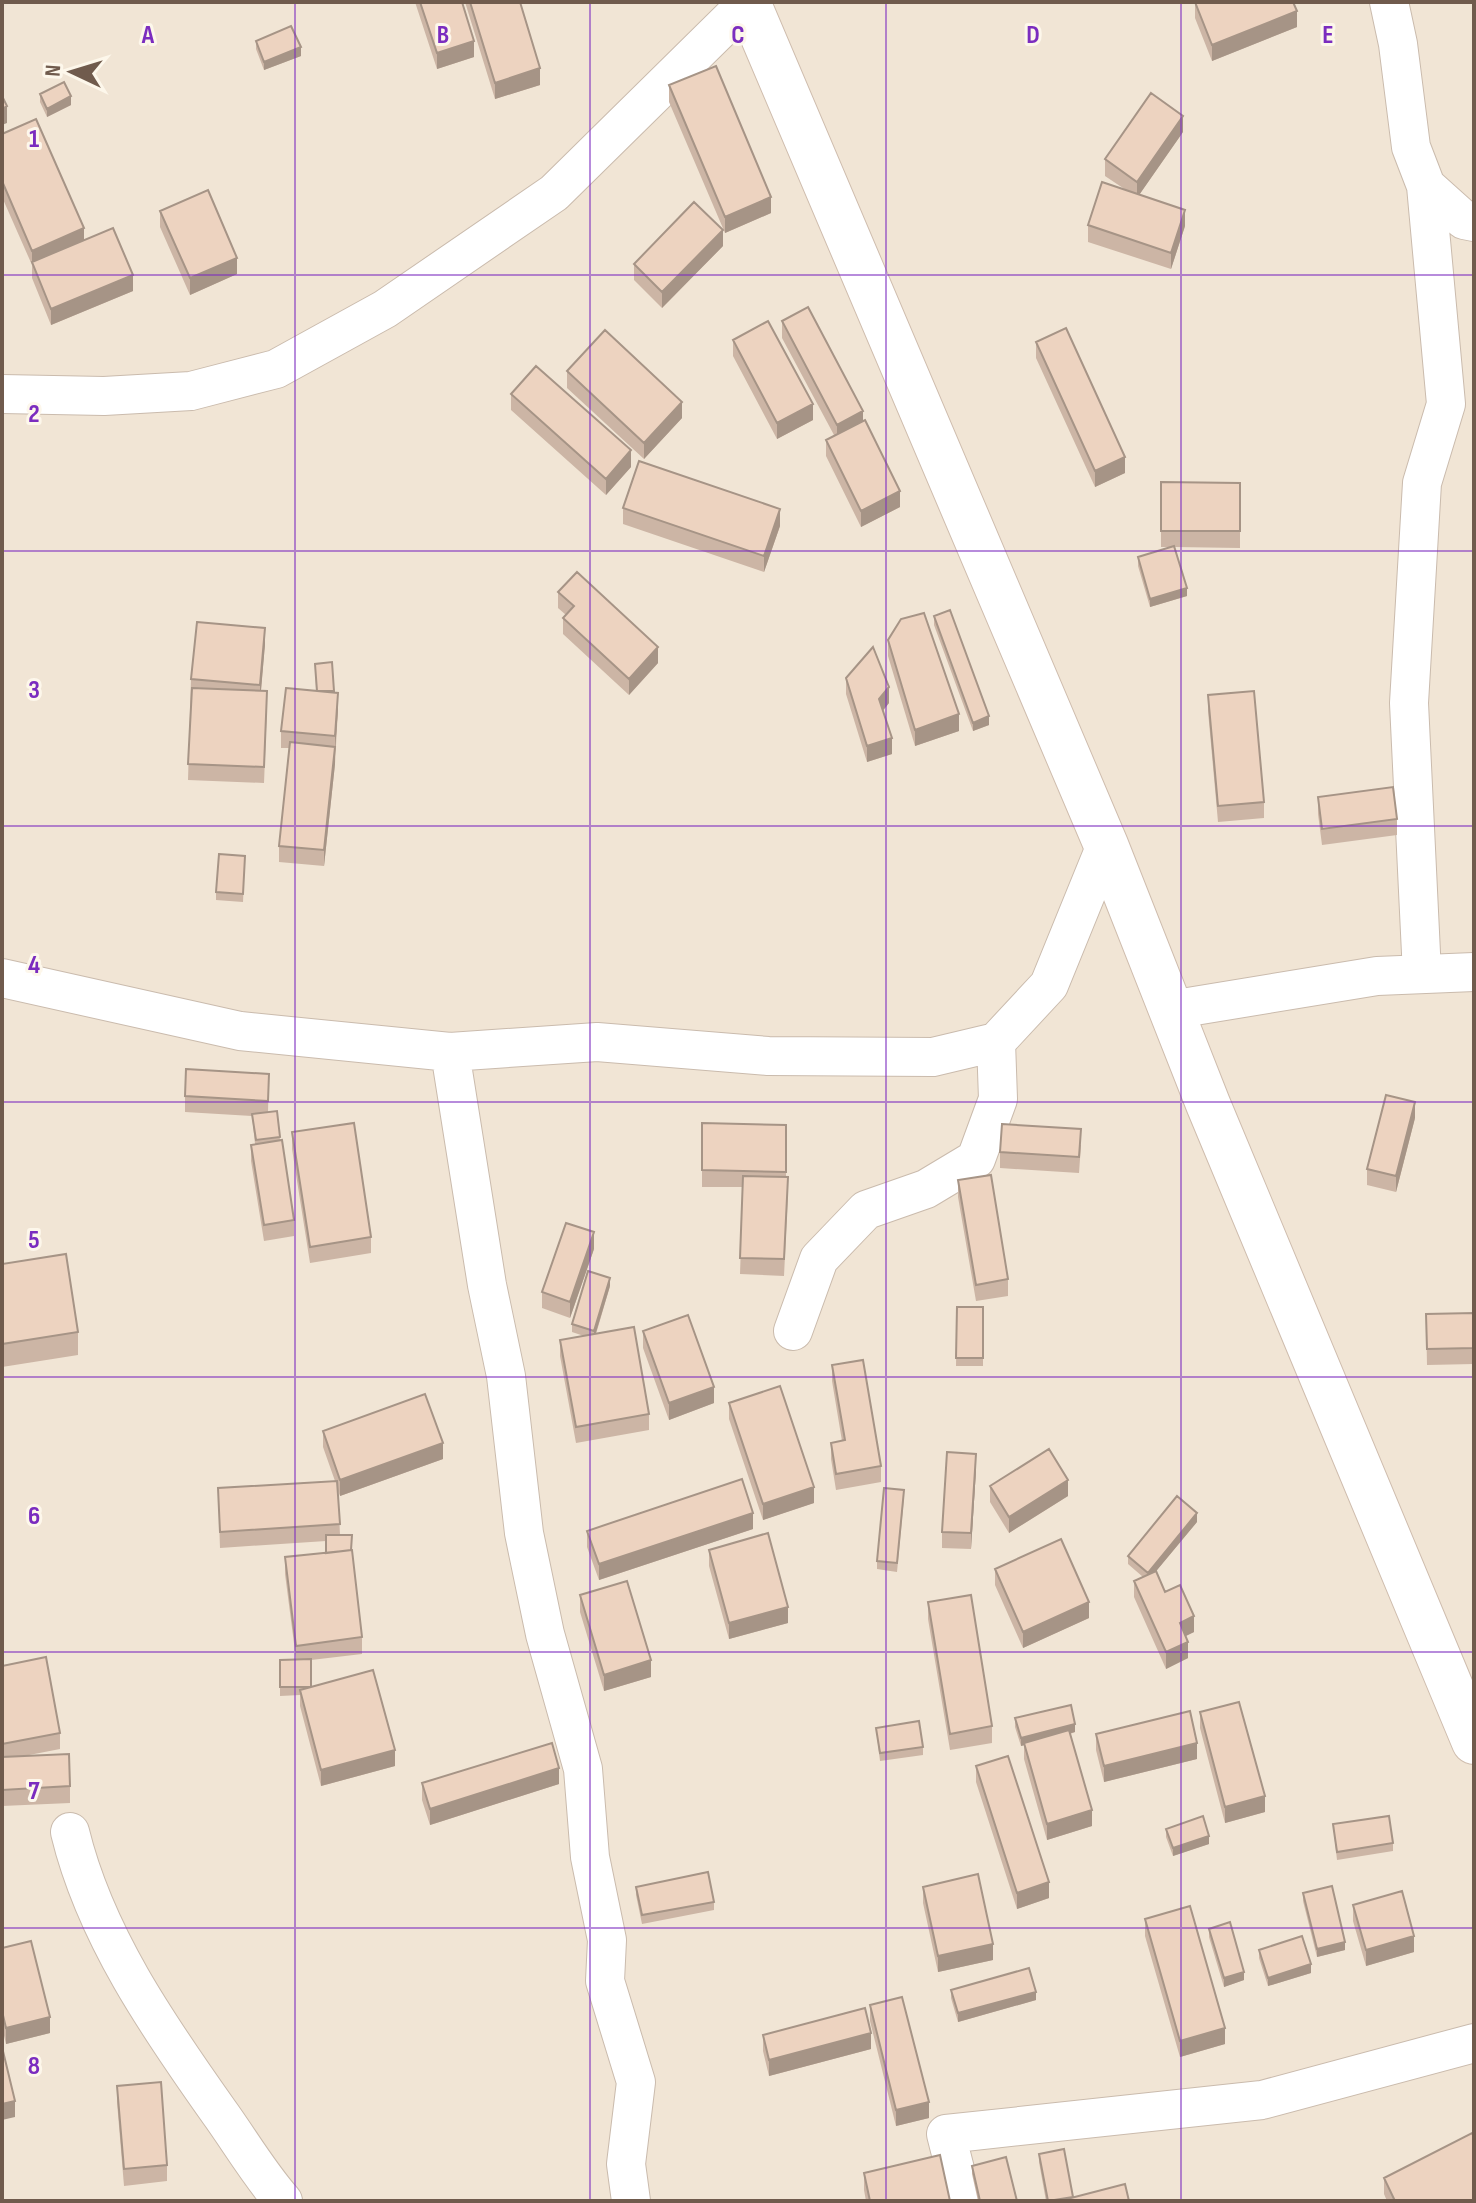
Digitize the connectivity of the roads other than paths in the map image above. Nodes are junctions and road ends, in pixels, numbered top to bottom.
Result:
1 (748, 2) edge
2 (1389, 2) edge
3 (1426, 186) junction
4 (1474, 222) edge
5 (2, 394) edge
6 (1106, 845) junction
7 (1474, 972) edge
8 (1422, 974) junction
9 (2, 978) edge
10 (1170, 1010) junction
11 (996, 1042) junction
12 (450, 1052) junction
13 (793, 1331) dead end
14 (1474, 1742) edge
15 (70, 1832) dead end
16 (1474, 2043) edge
17 (283, 2201) edge
18 (631, 2201) edge
19 (963, 2201) edge

1 - 5 street
1 - 6 street
2 - 3 street
3 - 4 street
3 - 8 street
6 - 10 street
6 - 11 street
7 - 8 street
8 - 10 street
9 - 12 street
10 - 14 street
11 - 12 street
11 - 13 street
12 - 18 street
15 - 17 street
16 - 19 street

